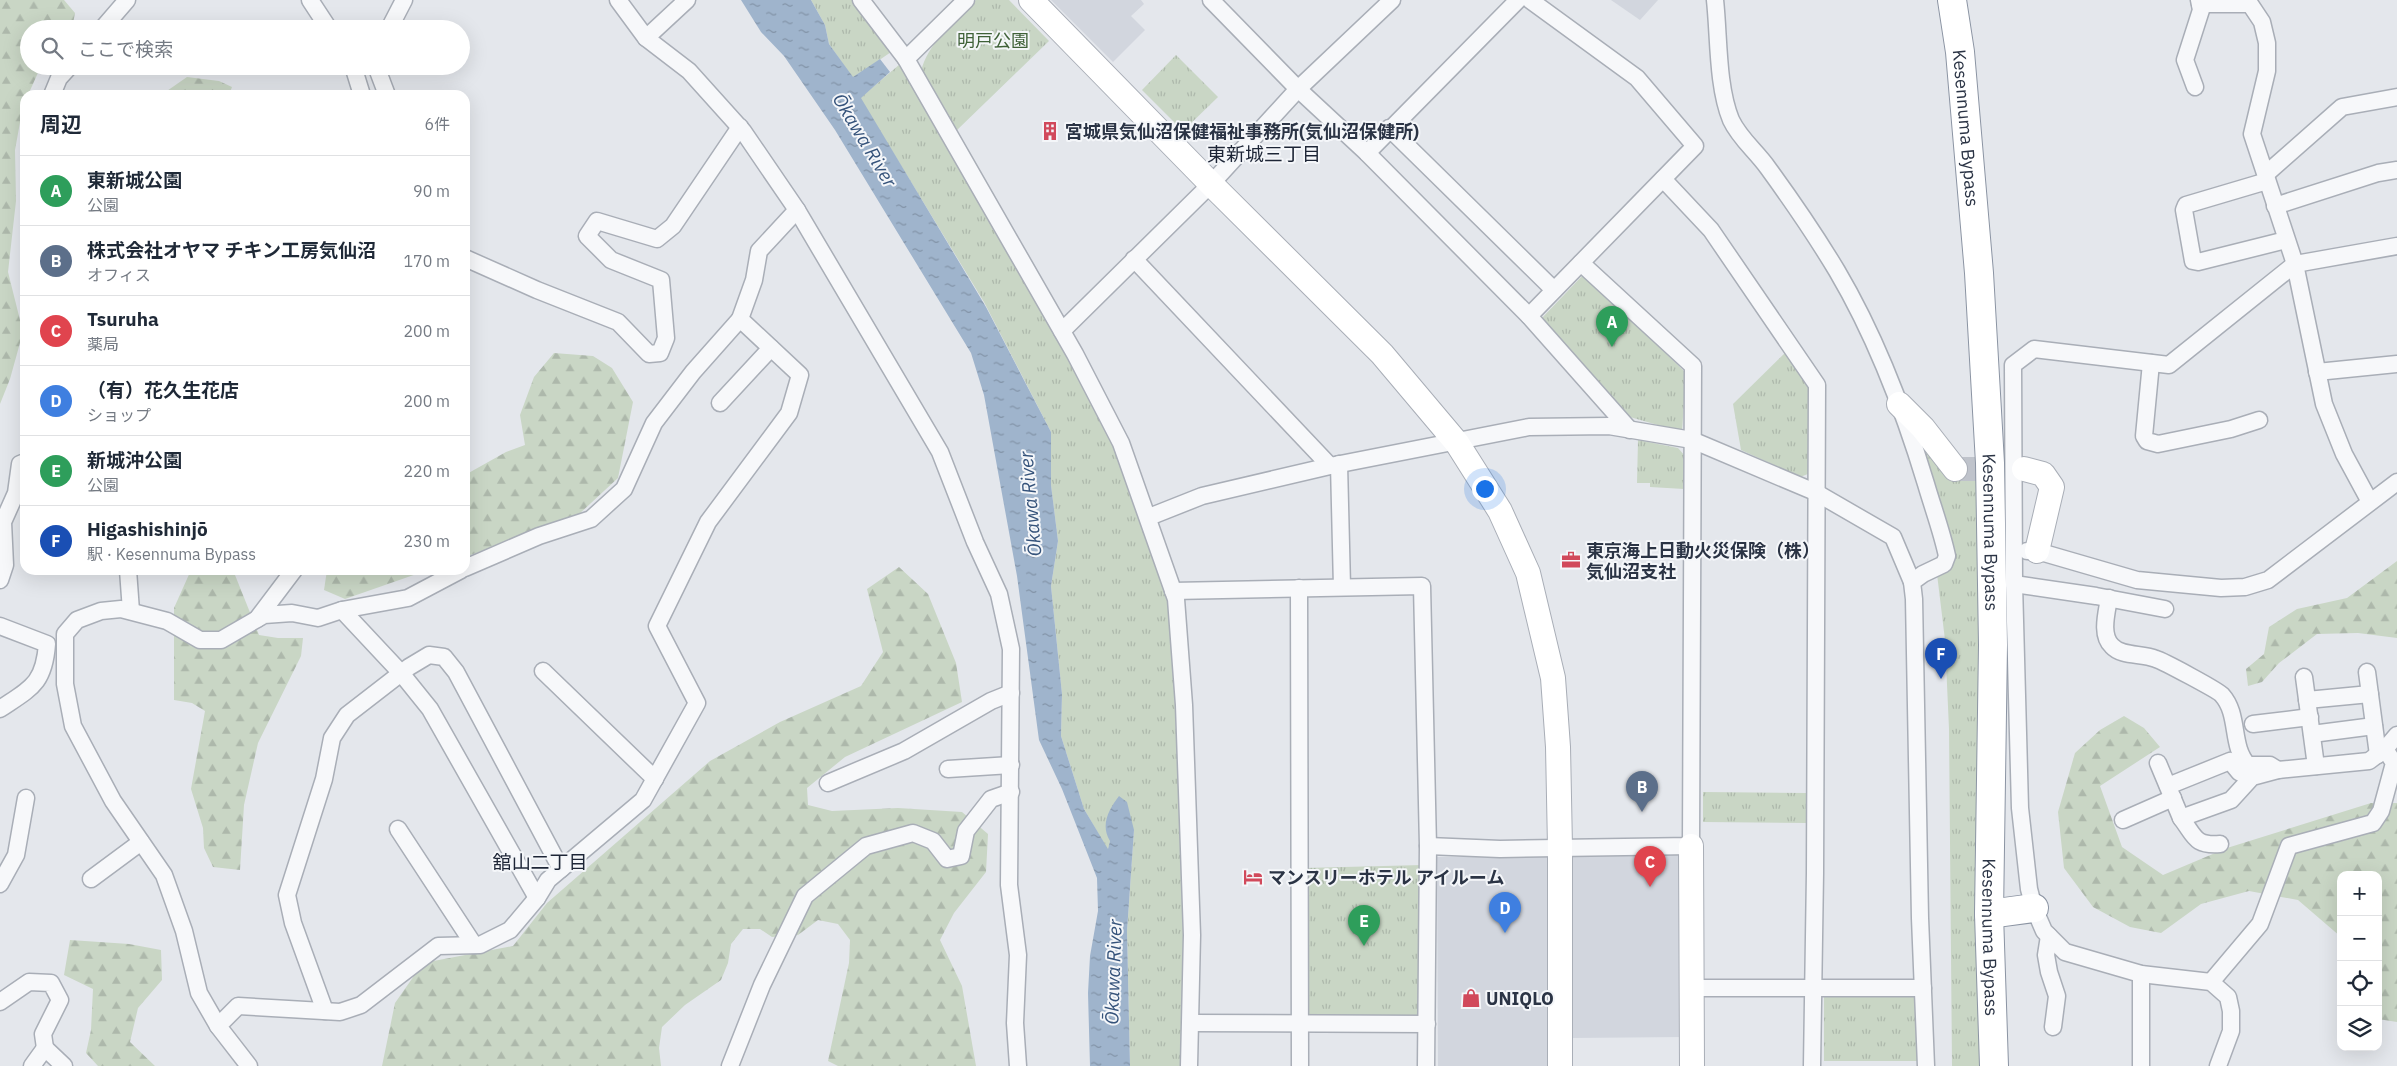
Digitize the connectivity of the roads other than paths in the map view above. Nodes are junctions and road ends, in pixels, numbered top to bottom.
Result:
1 (126, 0) edge
2 (310, 0) edge
3 (404, 0) edge
4 (618, 0) edge
5 (687, 0) edge
6 (862, 0) edge
7 (966, 0) edge
8 (1031, 0) edge
9 (1211, 0) edge
10 (1391, 0) edge
11 (1518, 0) edge
12 (1530, 0) edge
13 (1715, 0) edge
14 (1952, 0) edge
15 (2200, 2) edge
16 (2253, 2) edge
17 (109, 20) edge
18 (323, 20) edge
19 (394, 20) edge
20 (646, 38) junction
21 (906, 58) junction
22 (62, 75) edge
23 (356, 75) edge
24 (379, 75) edge
25 (2195, 87) dead end
26 (1298, 89) junction
27 (54, 90) edge
28 (360, 90) edge
29 (385, 90) edge
30 (2397, 96) edge
31 (740, 127) junction
32 (1390, 128) junction
33 (1367, 153) junction
34 (2397, 170) edge
35 (2266, 178) junction
36 (1663, 179) junction
37 (1211, 184) junction
38 (2275, 206) junction
39 (797, 210) junction
40 (2286, 240) junction
41 (2397, 246) edge
42 (470, 260) edge
43 (1134, 260) junction
44 (1581, 263) junction
45 (2295, 264) junction
46 (1554, 290) junction
47 (1529, 316) junction
48 (740, 319) junction
49 (1062, 331) junction
50 (771, 348) junction
51 (2151, 363) junction
52 (2397, 364) edge
53 (2318, 372) junction
54 (720, 403) dead end
55 (1899, 404) junction
56 (2259, 420) dead end
57 (1630, 430) junction
58 (1692, 440) junction
59 (1457, 442) junction
60 (20, 464) edge
61 (1334, 465) junction
62 (2024, 469) tunnel mouth
63 (1955, 470) dead end
64 (2397, 482) edge
65 (1815, 492) junction
66 (2370, 502) junction
67 (1149, 517) junction
68 (2026, 551) junction
69 (470, 566) edge
70 (128, 575) edge
71 (290, 575) edge
72 (452, 575) edge
73 (0, 580) edge
74 (1912, 582) junction
75 (2014, 584) junction
76 (1342, 587) junction
77 (1299, 588) junction
78 (1173, 591) junction
79 (2160, 597) junction
80 (2109, 598) junction
81 (342, 610) junction
82 (131, 611) junction
83 (257, 619) junction
84 (2, 626) edge
85 (48, 644) junction
86 (65, 645) junction
87 (543, 672) dead end
88 (2367, 672) dead end
89 (401, 673) junction
90 (2304, 677) dead end
91 (1011, 693) junction
92 (2370, 694) junction
93 (2307, 700) junction
94 (0, 709) edge
95 (2310, 717) junction
96 (2253, 724) dead end
97 (2374, 726) junction
98 (2312, 734) junction
99 (2397, 735) edge
100 (2382, 752) junction
101 (2158, 763) dead end
102 (1011, 765) junction
103 (2316, 766) junction
104 (948, 769) dead end
105 (2278, 770) junction
106 (2252, 777) junction
107 (655, 778) junction
108 (828, 783) dead end
109 (1011, 792) junction
110 (2170, 792) junction
111 (26, 798) dead end
112 (2181, 818) junction
113 (2123, 820) dead end
114 (398, 829) dead end
115 (141, 842) junction
116 (2220, 844) dead end
117 (1428, 846) junction
118 (1691, 846) junction
119 (1560, 847) junction
120 (561, 869) junction
121 (91, 879) dead end
122 (0, 884) edge
123 (537, 898) junction
124 (2034, 908) junction
125 (1989, 914) junction
126 (2049, 936) junction
127 (474, 945) junction
128 (2141, 974) junction
129 (2211, 982) junction
130 (1693, 988) junction
131 (1812, 988) junction
132 (1923, 988) junction
133 (0, 1002) edge
134 (325, 1012) junction
135 (1191, 1023) junction
136 (1299, 1023) junction
137 (1426, 1024) junction
138 (218, 1026) junction
139 (2053, 1027) dead end
140 (44, 1048) junction
141 (32, 1066) edge
142 (64, 1066) edge
143 (249, 1066) edge
144 (730, 1066) edge
145 (1018, 1066) edge
146 (1188, 1066) edge
147 (1300, 1066) edge
148 (1426, 1066) edge
149 (1560, 1066) edge
150 (1692, 1066) edge
151 (1812, 1066) edge
152 (1926, 1066) edge
153 (1994, 1066) edge
154 (2140, 1066) edge
155 (2218, 1066) edge

1 - 17 street
2 - 18 street
3 - 19 street
4 - 20 street
5 - 20 street
6 - 21 street
7 - 21 street
8 - 37 street
9 - 26 street
10 - 26 street
11 - 32 street
12 - 36 street
13 - 55 street
14 - 125 highway, Kesennuma Bypass
15 - 16 street
15 - 25 street
16 - 35 street
20 - 31 street
21 - 49 street
22 - 27 street
23 - 28 street
24 - 29 street
26 - 33 street
26 - 37 street
30 - 35 street
31 - 39 street
31 - 42 street
32 - 33 street
32 - 46 street
33 - 47 street
34 - 38 street
35 - 38 street
35 - 40 street
36 - 44 street
36 - 65 street
37 - 43 street
37 - 59 street
38 - 40 street
39 - 48 street
39 - 91 street
40 - 45 street
41 - 45 street
43 - 49 street
43 - 61 street
44 - 46 street
44 - 58 street
45 - 51 street
45 - 53 street
46 - 47 street
47 - 57 street
48 - 50 street
48 - 69 street
49 - 67 street
50 - 54 street
50 - 107 street
51 - 56 street
51 - 68 street
52 - 53 street
53 - 66 street
55 - 63 street
55 - 74 street
57 - 58 street
57 - 59 street
58 - 65 street
58 - 118 street
59 - 61 street
59 - 119 street
60 - 73 street
61 - 67 street
61 - 76 street
62 - 68 street
64 - 66 street
65 - 74 street
65 - 131 street
66 - 79 street
67 - 78 street
68 - 75 street
68 - 79 street
70 - 82 street
71 - 83 street
72 - 81 street
74 - 132 street
75 - 80 street
75 - 124 street
76 - 77 street
76 - 117 street
77 - 78 street
77 - 136 street
78 - 135 street
79 - 80 street
80 - 105 street
81 - 83 street
81 - 89 street
82 - 83 street
82 - 86 street
84 - 85 street
85 - 86 street
85 - 94 street
86 - 115 street
87 - 107 street
88 - 92 street
89 - 120 street
89 - 123 street
89 - 134 street
90 - 93 street
91 - 102 street
91 - 108 street
92 - 93 street
92 - 97 street
93 - 95 street
95 - 96 street
95 - 98 street
97 - 98 street
97 - 100 street
98 - 103 street
99 - 100 street
100 - 103 street
100 - 129 street
101 - 110 street
102 - 104 street
102 - 109 street
103 - 105 street
105 - 106 street
106 - 110 street
106 - 112 street
107 - 120 street
109 - 144 street
109 - 145 street
110 - 112 street
110 - 113 street
111 - 122 street
112 - 116 street
114 - 127 street
115 - 121 street
115 - 138 street
117 - 119 street
117 - 137 street
118 - 119 street
118 - 130 street
119 - 149 street
120 - 123 street
123 - 127 street
124 - 125 highway
124 - 126 street
125 - 153 highway, Kesennuma Bypass
126 - 128 street
126 - 139 street
127 - 134 street
128 - 129 street
128 - 154 street
129 - 155 street
130 - 131 street
130 - 150 street
131 - 132 street
131 - 151 street
132 - 152 street
133 - 140 street
134 - 138 street
135 - 136 street
135 - 146 street
136 - 137 street
136 - 147 street
137 - 148 street
138 - 143 street
140 - 141 street
140 - 142 street

